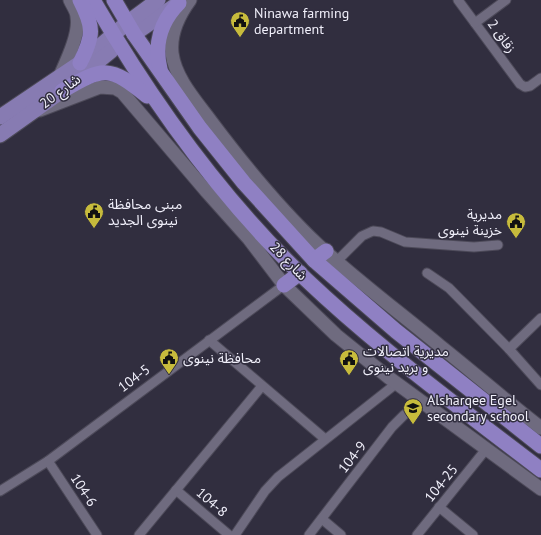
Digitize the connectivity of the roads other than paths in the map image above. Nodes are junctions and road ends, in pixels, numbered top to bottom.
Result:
1 (70, 0) edge
2 (80, 0) edge
3 (93, 0) edge
4 (114, 0) edge
5 (158, 0) edge
6 (458, 0) edge
7 (506, 0) edge
8 (184, 1) edge
9 (475, 24) junction
10 (130, 29) junction
11 (116, 40) junction
12 (80, 62) junction
13 (163, 76) junction
14 (541, 78) edge
15 (61, 84) junction
16 (163, 111) junction
17 (1, 115) edge
18 (23, 119) junction
19 (0, 135) edge
20 (498, 245) dead end
21 (326, 258) junction
22 (300, 273) junction
23 (427, 273) dead end
24 (284, 285) junction
25 (541, 318) edge
26 (209, 340) junction
27 (509, 349) junction
28 (397, 383) junction
29 (541, 385) edge
30 (262, 386) junction
31 (423, 402) junction
32 (491, 407) junction
33 (538, 422) edge
34 (480, 423) junction
35 (325, 439) junction
36 (541, 446) edge
37 (487, 448) junction
38 (48, 461) junction
39 (541, 470) edge
40 (541, 489) edge
41 (176, 490) junction
42 (0, 491) edge
43 (439, 508) junction
44 (322, 519) junction
45 (97, 535) edge
46 (139, 535) edge
47 (229, 535) edge
48 (235, 535) edge
49 (309, 535) edge
50 (341, 535) edge
51 (417, 535) edge
52 (473, 535) edge

1 - 15 main road
2 - 12 highway
3 - 11 highway, شارع 28
4 - 10 highway, شارع 28
5 - 10 main road
6 - 9 street, زقاق 2
7 - 9 street
8 - 10 main road
8 - 13 highway
8 - 21 main road
9 - 14 street, زقاق 2
10 - 11 main road
10 - 13 highway, شارع 28
11 - 12 main road, شارع 20
11 - 15 main road, شارع 20
11 - 16 highway, شارع 28
12 - 15 main road, شارع 20
13 - 21 highway, شارع 28
15 - 16 highway
15 - 17 main road, شارع 20
15 - 18 main road, شارع 20
16 - 22 highway, شارع 28
18 - 19 main road, شارع 20
18 - 24 main road
20 - 21 street
21 - 32 highway, شارع 28
21 - 33 main road
22 - 24 highway
22 - 34 highway, شارع 28
23 - 27 street
24 - 26 street, 104-5
24 - 28 main road
25 - 27 street
26 - 30 street
26 - 38 street, 104-5
27 - 29 street
28 - 31 main road
28 - 35 street
30 - 35 street
30 - 41 street
31 - 37 main road
31 - 44 street, 104-9
32 - 34 highway
32 - 36 highway, شارع 28
34 - 39 highway, شارع 28
35 - 48 street
37 - 40 main road
37 - 43 street, 104-25
38 - 42 street, 104-5
38 - 45 street, 104-6
41 - 46 street
41 - 47 street, 104-8
43 - 51 street, 104-25
43 - 52 street
44 - 49 street, 104-9
44 - 50 street

